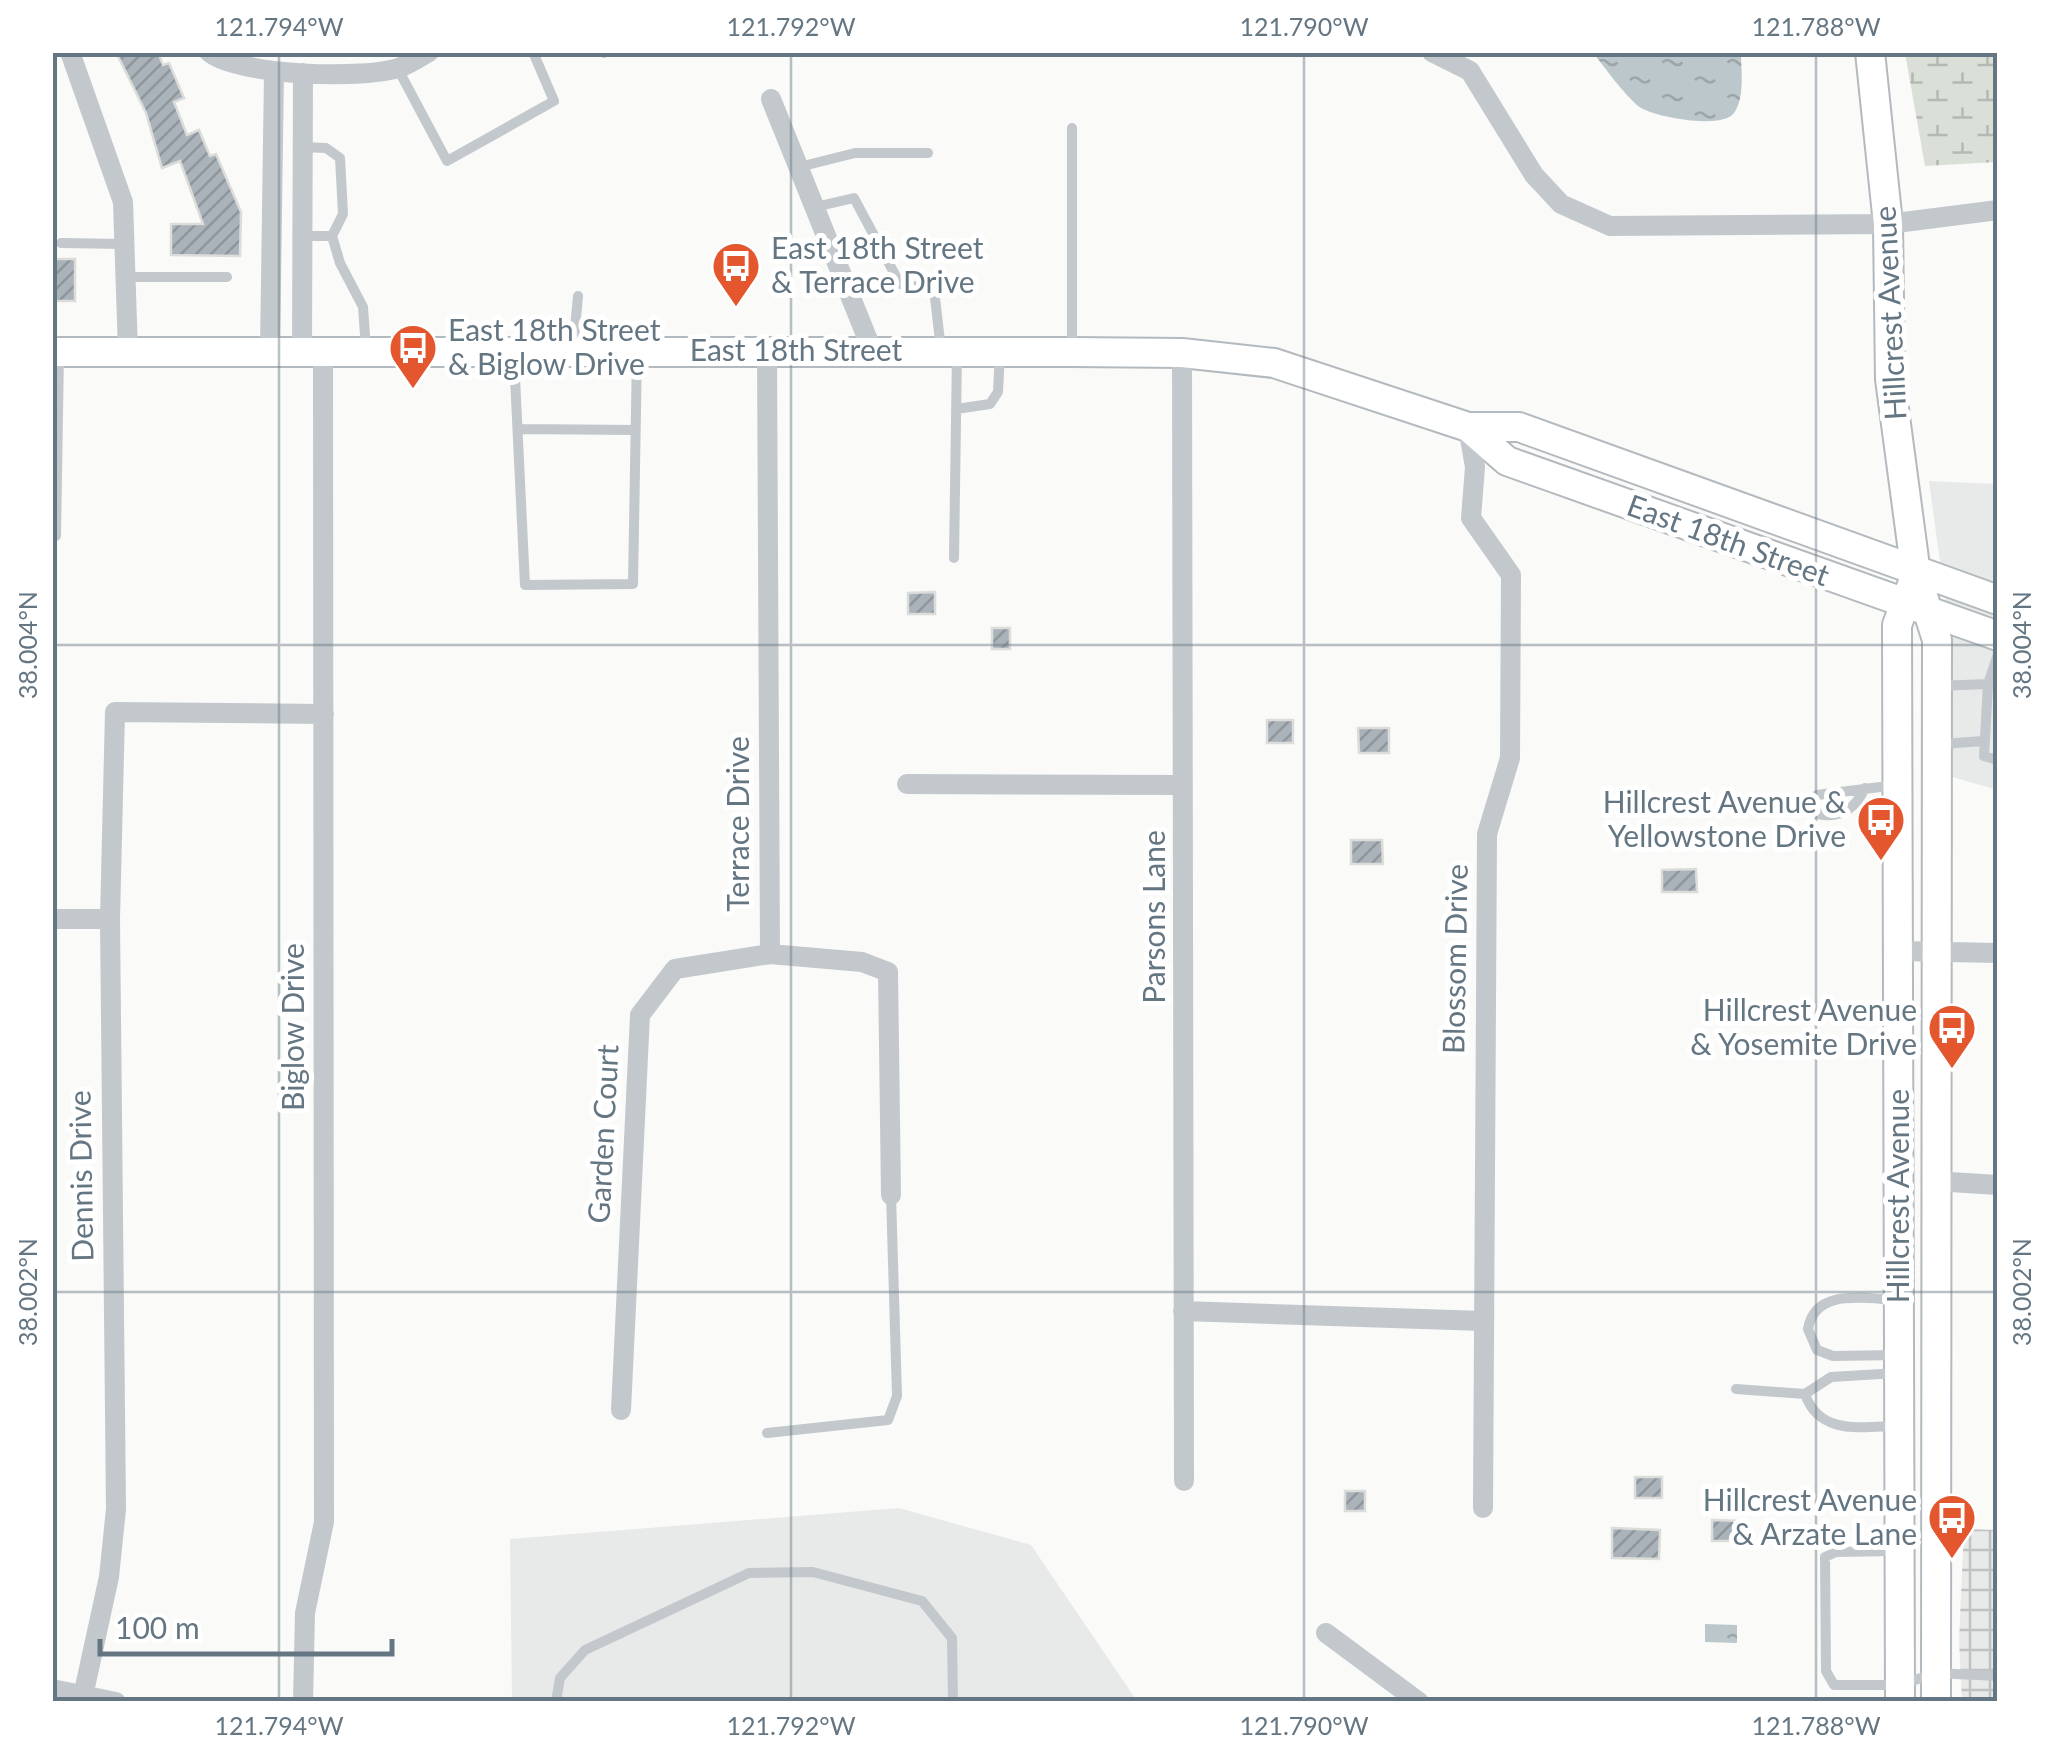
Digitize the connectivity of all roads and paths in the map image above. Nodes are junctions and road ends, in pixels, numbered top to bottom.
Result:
1 (70, 52) edge
2 (209, 52) edge
3 (428, 52) edge
4 (533, 52) edge
5 (1432, 52) edge
6 (1870, 52) edge
7 (398, 69) junction
8 (290, 73) junction
9 (771, 99) dead end
10 (1072, 128) dead end
11 (303, 147) junction
12 (928, 153) dead end
13 (798, 168) junction
14 (814, 208) junction
15 (1998, 210) edge
16 (1888, 224) junction
17 (302, 236) junction
18 (332, 236) junction
19 (61, 243) dead end
20 (124, 244) junction
21 (125, 277) junction
22 (227, 277) dead end
23 (578, 296) dead end
24 (270, 350) junction
25 (312, 350) junction
26 (366, 350) junction
27 (872, 350) junction
28 (514, 351) junction
29 (573, 351) junction
30 (637, 351) junction
31 (767, 351) junction
32 (949, 351) junction
33 (1000, 351) junction
34 (56, 352) edge
35 (128, 352) junction
36 (1072, 352) junction
37 (1182, 352) junction
38 (956, 409) junction
39 (1468, 428) junction
40 (518, 429) junction
41 (636, 430) junction
42 (56, 536) dead end
43 (954, 558) dead end
44 (1916, 574) junction
45 (1998, 600) edge
46 (1904, 606) junction
47 (1931, 616) junction
48 (1998, 636) edge
49 (1998, 654) edge
50 (1988, 684) junction
51 (1936, 686) junction
52 (324, 714) junction
53 (1984, 741) junction
54 (1935, 745) junction
55 (1998, 760) edge
56 (908, 784) dead end
57 (1184, 785) junction
58 (1897, 785) junction
59 (1865, 788) junction
60 (110, 918) junction
61 (52, 919) edge
62 (1898, 951) junction
63 (1936, 952) junction
64 (1998, 953) edge
65 (770, 954) junction
66 (1899, 1180) junction
67 (1934, 1181) junction
68 (1998, 1184) edge
69 (891, 1195) joint
70 (1899, 1300) junction
71 (1184, 1311) junction
72 (1483, 1321) junction
73 (1899, 1364) junction
74 (1736, 1389) dead end
75 (1805, 1394) junction
76 (621, 1410) dead end
77 (1900, 1426) junction
78 (766, 1433) dead end
79 (1184, 1481) dead end
80 (1484, 1508) dead end
81 (1900, 1551) junction
82 (1326, 1633) dead end
83 (1936, 1672) junction
84 (1998, 1676) edge
85 (52, 1689) edge
86 (1900, 1693) edge
87 (83, 1696) junction
88 (116, 1702) edge
89 (303, 1702) edge
90 (556, 1702) edge
91 (953, 1702) edge
92 (1419, 1702) edge
93 (1936, 1702) edge

1 - 20 street
2 - 8 street
3 - 7 street
4 - 7 lane
5 - 16 street
6 - 16 main road, Hillcrest Avenue
7 - 8 street
8 - 11 street, Biglow Drive
8 - 24 street
9 - 13 street
10 - 36 lane
11 - 17 street, Biglow Drive
11 - 18 lane
12 - 13 lane
13 - 14 street
14 - 27 street
14 - 32 lane
15 - 16 street
16 - 44 main road, Hillcrest Avenue
17 - 18 lane
17 - 25 street, Biglow Drive
18 - 26 lane
19 - 20 lane
20 - 21 street
21 - 22 lane
21 - 35 street
23 - 29 lane
24 - 25 main road, East 18th Street
24 - 35 main road, East 18th Street
25 - 26 main road, East 18th Street
25 - 52 street, Biglow Drive
26 - 28 main road, East 18th Street
27 - 31 main road, East 18th Street
27 - 32 main road, East 18th Street
28 - 29 main road, East 18th Street
28 - 40 lane
29 - 30 main road, East 18th Street
30 - 31 main road, East 18th Street
30 - 41 lane
31 - 65 street, Terrace Drive
32 - 33 main road, East 18th Street
32 - 38 lane
33 - 36 main road, East 18th Street
33 - 38 lane
34 - 35 main road, East 18th Street
34 - 42 lane
36 - 37 main road, East 18th Street
37 - 39 main road, East 18th Street
37 - 57 street, Parsons Lane
38 - 43 lane
39 - 44 main road, East 18th Street
39 - 46 main road, East 18th Street
39 - 72 street, Blossom Drive
40 - 41 lane
40 - 41 lane
44 - 45 main road, East 18th Street
44 - 46 main road, Hillcrest Avenue
44 - 47 main road, Hillcrest Avenue
46 - 47 main road, East 18th Street
46 - 58 main road, Hillcrest Avenue
47 - 48 main road, East 18th Street
47 - 51 main road, Hillcrest Avenue
49 - 50 lane
50 - 51 lane
50 - 53 lane
51 - 54 main road, Hillcrest Avenue
52 - 60 street, Dennis Drive
52 - 89 street, Biglow Drive
53 - 54 lane
53 - 55 lane
54 - 63 main road, Hillcrest Avenue
56 - 57 street
57 - 71 street, Parsons Lane
58 - 59 lane
58 - 62 main road, Hillcrest Avenue
59 - 59 lane
60 - 61 street
60 - 87 street, Dennis Drive
62 - 63 street
62 - 66 main road, Hillcrest Avenue
63 - 64 street
63 - 67 main road, Hillcrest Avenue
65 - 69 street, Terrace Drive
65 - 76 street, Garden Court
66 - 67 lane
66 - 70 main road, Hillcrest Avenue
67 - 68 street
67 - 83 main road, Hillcrest Avenue
69 - 78 lane
70 - 73 main road, Hillcrest Avenue
70 - 73 lane
71 - 72 street
71 - 79 street, Parsons Lane
72 - 80 street, Blossom Drive
73 - 75 lane
73 - 77 main road, Hillcrest Avenue
74 - 75 lane
75 - 77 lane
77 - 81 main road, Hillcrest Avenue
81 - 86 main road, Hillcrest Avenue
81 - 86 lane
82 - 92 street
83 - 84 lane
83 - 86 lane
83 - 93 main road, Hillcrest Avenue
85 - 87 street
87 - 88 street
90 - 91 lane

